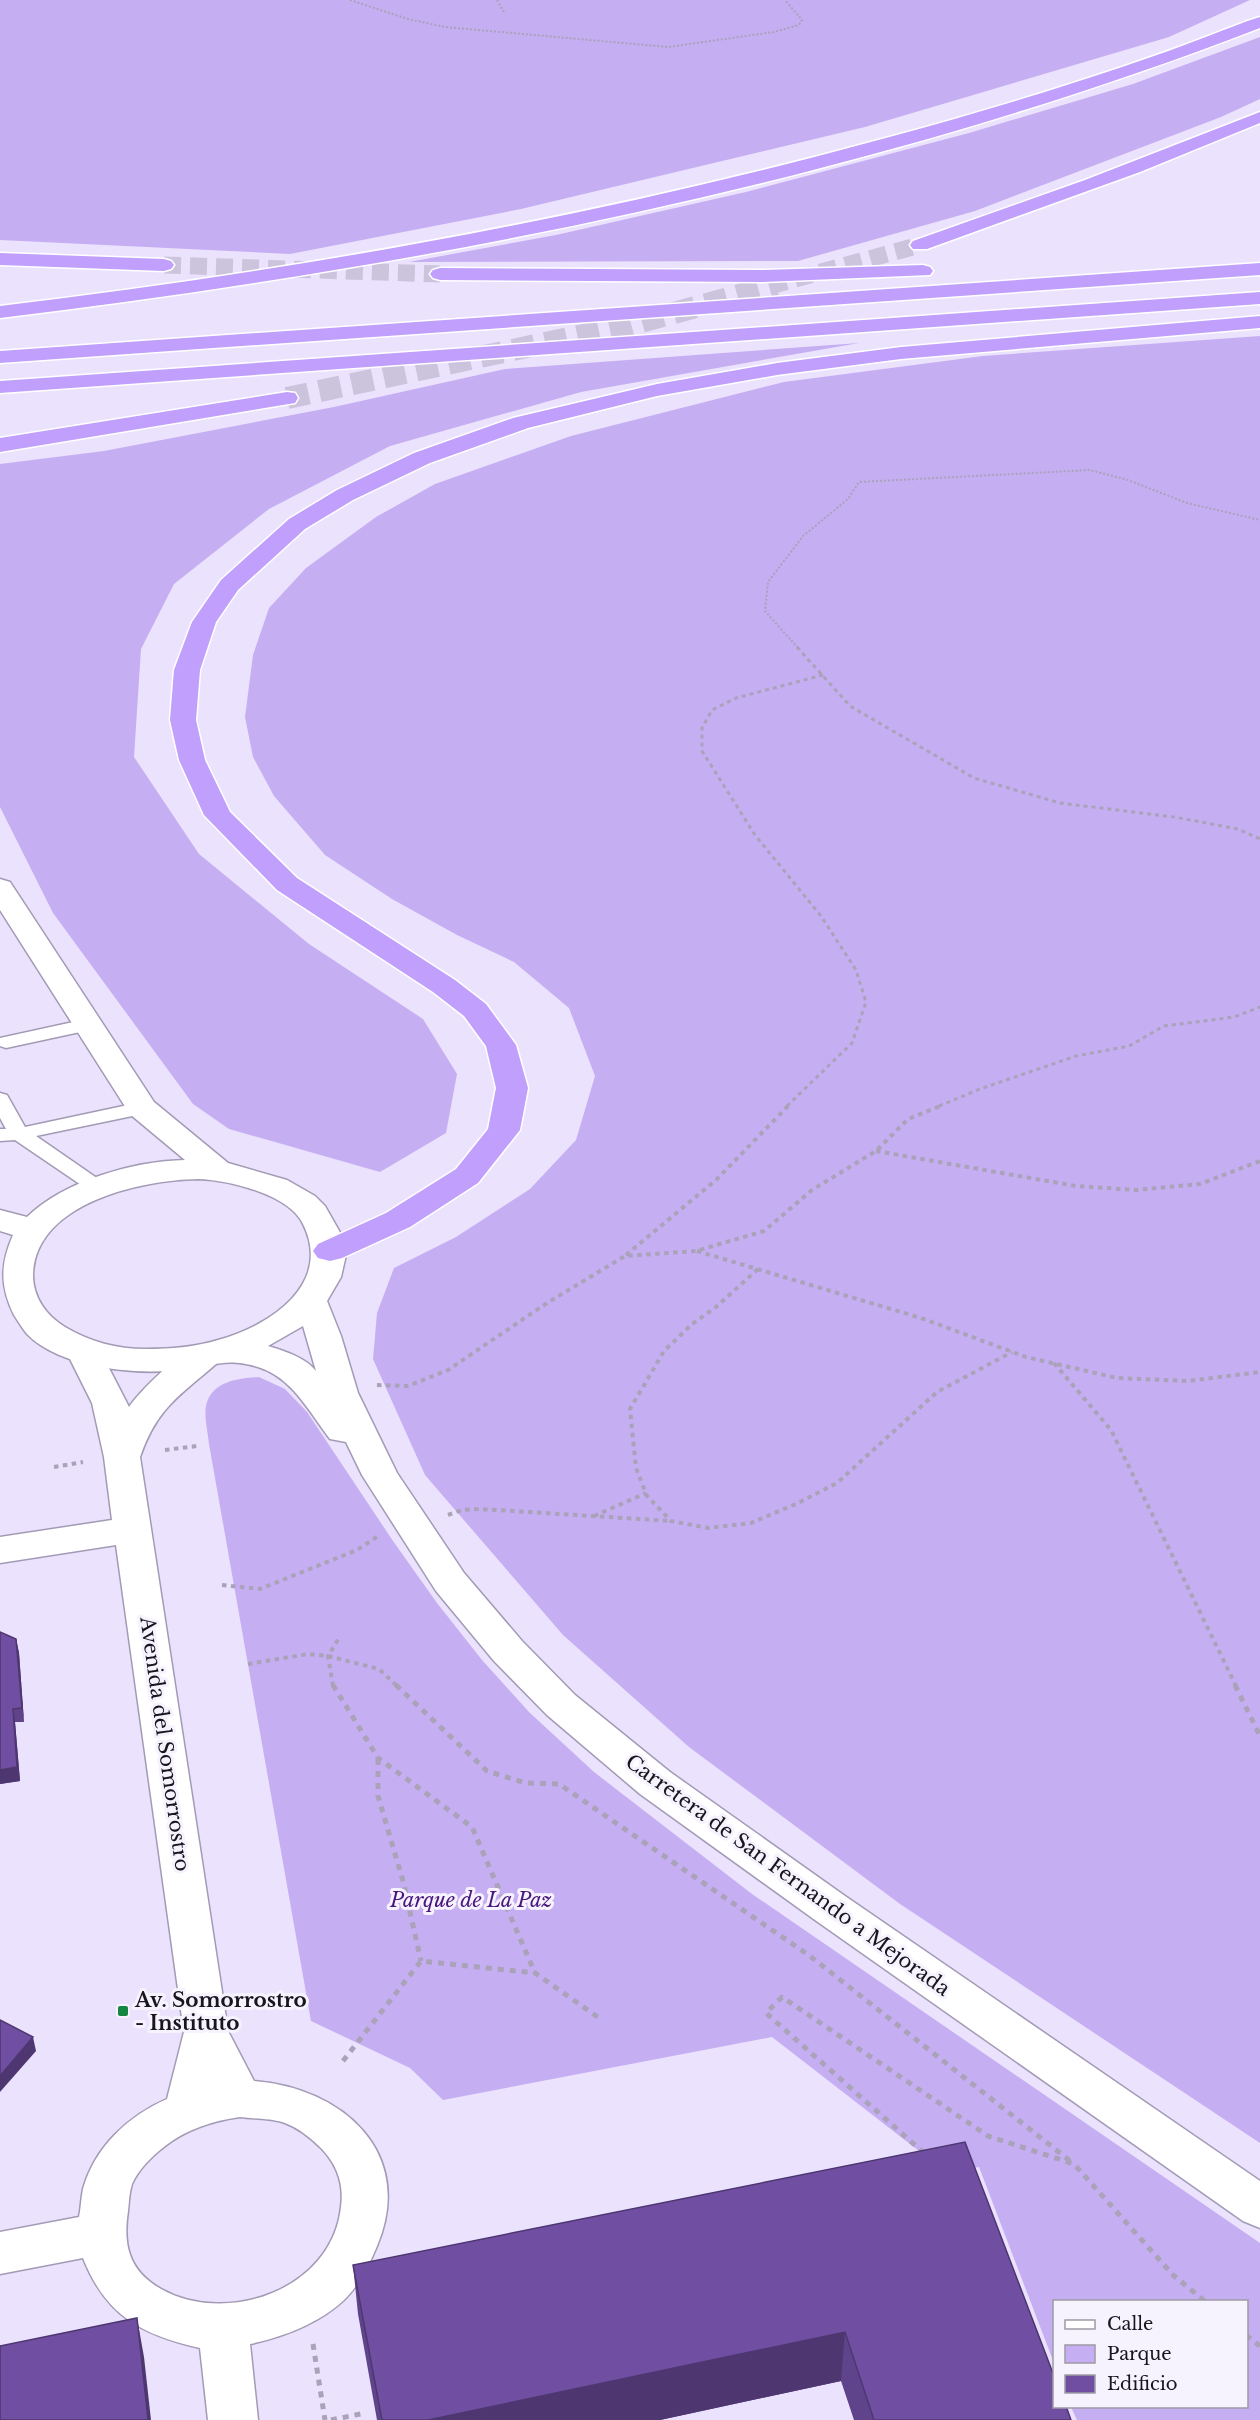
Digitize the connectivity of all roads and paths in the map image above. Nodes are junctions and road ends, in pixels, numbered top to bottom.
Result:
1 (350, 0) edge
2 (497, 0) edge
3 (785, 0) edge
4 (504, 12) dead end
5 (1260, 22) edge
6 (1260, 117) edge
7 (920, 245) tunnel mouth
8 (0, 259) edge
9 (164, 265) tunnel mouth
10 (945, 270) dead end
11 (1260, 270) edge
12 (440, 274) tunnel mouth
13 (1260, 298) edge
14 (0, 312) edge
15 (1260, 322) edge
16 (0, 357) edge
17 (0, 387) edge
18 (286, 398) tunnel mouth
19 (0, 445) edge
20 (1260, 520) edge
21 (823, 675) junction
22 (1260, 839) edge
23 (0, 888) edge
24 (1260, 1007) edge
25 (87, 1024) junction
26 (2, 1038) edge
27 (0, 1099) edge
28 (142, 1108) junction
29 (9, 1134) edge
30 (876, 1151) junction
31 (1260, 1161) edge
32 (217, 1170) junction
33 (136, 1175) junction
34 (97, 1186) junction
35 (0, 1220) edge
36 (33, 1230) junction
37 (330, 1251) junction
38 (696, 1251) junction
39 (626, 1256) junction
40 (758, 1269) junction
41 (310, 1301) junction
42 (84, 1351) junction
43 (1012, 1352) junction
44 (217, 1353) junction
45 (1054, 1363) junction
46 (1260, 1372) edge
47 (337, 1384) junction
48 (122, 1457) junction
49 (380, 1475) junction
50 (646, 1494) junction
51 (593, 1516) junction
52 (439, 1518) dead end
53 (671, 1521) junction
54 (133, 1530) junction
55 (387, 1533) dead end
56 (0, 1550) edge
57 (222, 1585) dead end
58 (339, 1638) dead end
59 (327, 1656) junction
60 (248, 1664) dead end
61 (1260, 1736) edge
62 (378, 1758) junction
63 (422, 1961) junction
64 (535, 1973) junction
65 (602, 2020) dead end
66 (206, 2032) junction
67 (343, 2061) dead end
68 (240, 2098) junction
69 (186, 2110) junction
70 (929, 2158) edge
71 (1074, 2164) junction
72 (1260, 2207) edge
73 (100, 2234) junction
74 (0, 2253) edge
75 (1205, 2300) edge
76 (306, 2301) junction
77 (223, 2327) junction
78 (1248, 2337) edge
79 (1260, 2346) edge
80 (365, 2413) dead end
81 (233, 2420) edge
82 (326, 2420) edge
83 (331, 2420) edge

1 - 3 path
2 - 4 path
5 - 14 highway
6 - 7 highway
8 - 9 highway
10 - 12 highway
11 - 16 highway
13 - 17 highway
15 - 37 highway
18 - 19 highway
20 - 21 path
21 - 22 path
21 - 39 path
23 - 25 street
24 - 30 path
25 - 26 lane
25 - 28 street
27 - 29 lane
28 - 29 lane
28 - 32 street
28 - 33 street
29 - 34 lane
30 - 31 path
30 - 38 path
32 - 33 street
32 - 37 street
33 - 34 street
34 - 36 street
35 - 36 street
36 - 42 street
37 - 41 street
38 - 39 path
38 - 40 path
39 - 47 path
40 - 43 path
40 - 50 path
41 - 44 street
41 - 47 street, Carretera de San Fernando a Mejorada
42 - 44 street
42 - 48 street, Avenida del Somorrostro
43 - 45 path
43 - 53 path
44 - 48 street, Avenida del Somorrostro
44 - 49 street, Carretera de San Fernando a Mejorada
45 - 46 path
45 - 61 path
47 - 49 street, Carretera de San Fernando a Mejorada
48 - 54 street, Avenida del Somorrostro
49 - 72 street, Carretera de San Fernando a Mejorada
50 - 51 path
50 - 53 path
51 - 52 path
51 - 53 path
54 - 56 street
54 - 66 street, Avenida del Somorrostro
55 - 57 path
58 - 59 path
59 - 60 path
59 - 62 path
59 - 71 path
62 - 63 path
62 - 64 path
63 - 64 path
63 - 67 path
64 - 65 path
66 - 68 street, Avenida del Somorrostro
66 - 69 street, Avenida del Somorrostro
68 - 69 street
68 - 76 street
69 - 73 street
70 - 71 path
71 - 75 path
73 - 74 street
73 - 77 street
76 - 77 street
76 - 82 path
77 - 81 street
78 - 79 path
80 - 83 path

